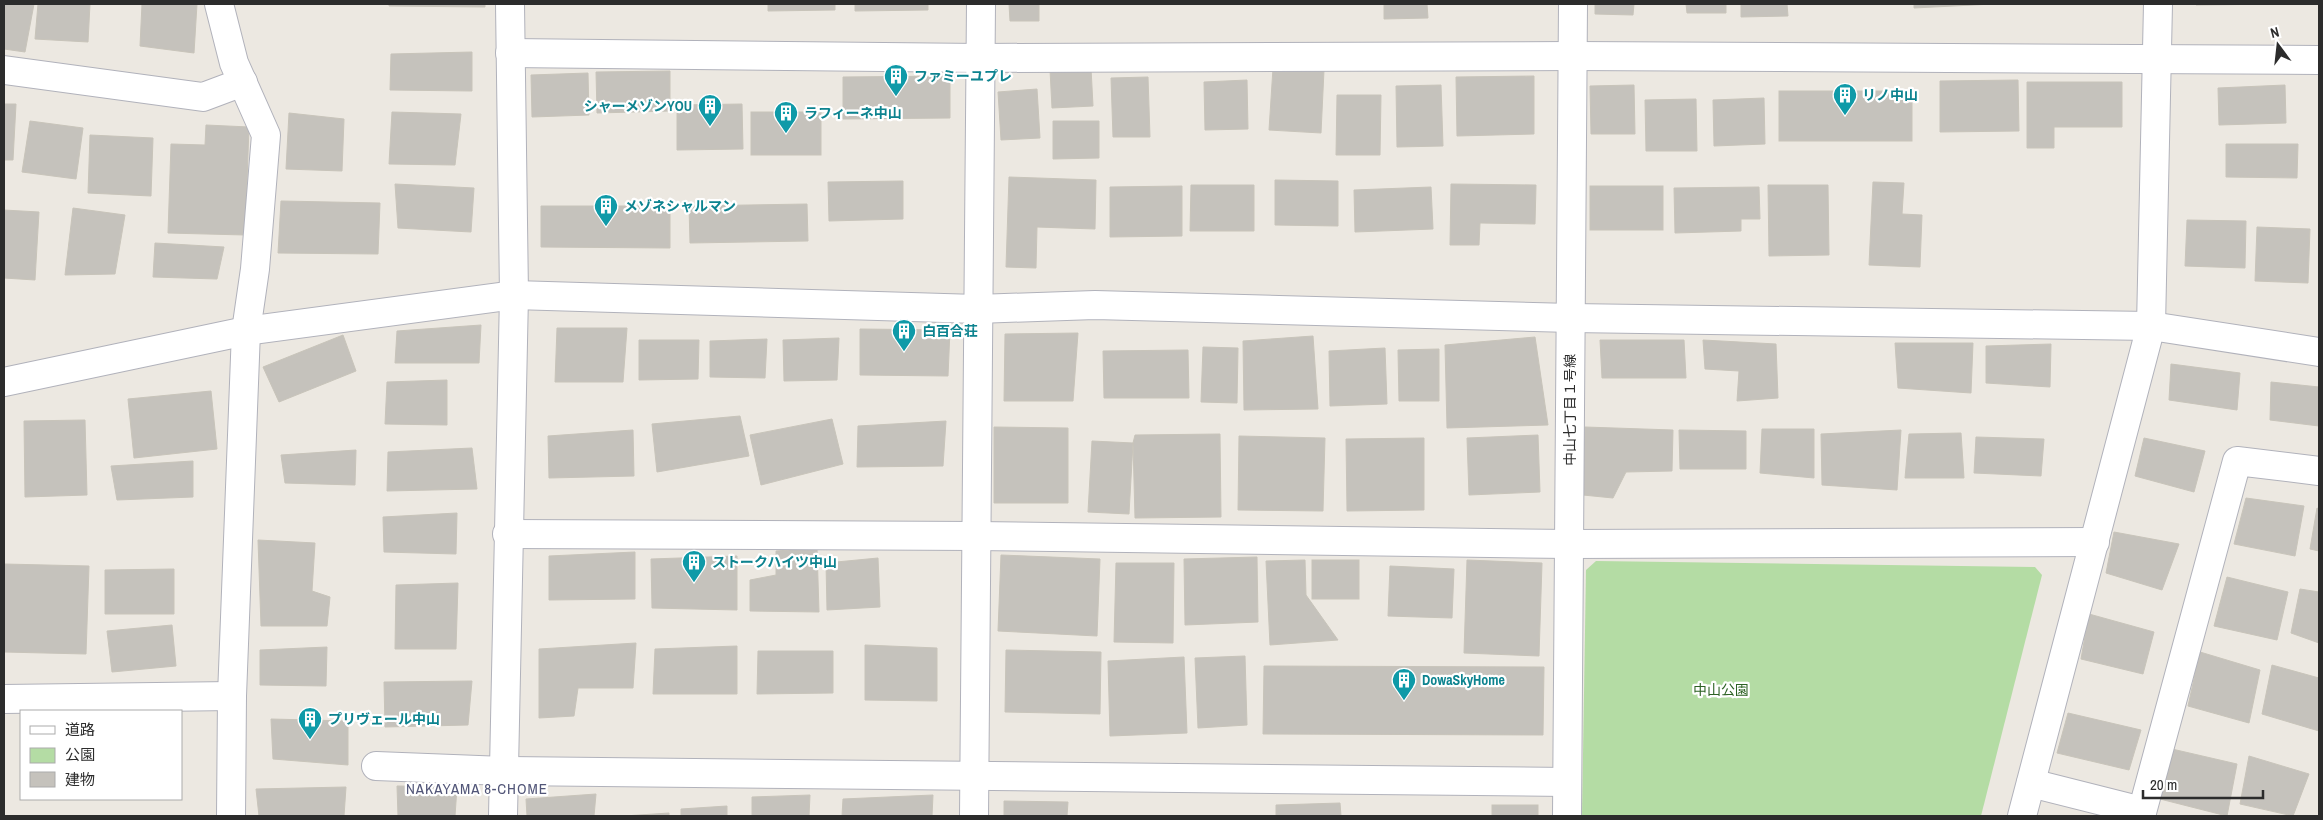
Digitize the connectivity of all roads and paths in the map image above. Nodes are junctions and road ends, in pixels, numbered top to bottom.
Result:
1 (219, 4) edge
2 (510, 4) edge
3 (981, 4) edge
4 (1573, 4) edge
5 (2158, 4) edge
6 (510, 53) junction
7 (1572, 56) junction
8 (980, 58) junction
9 (2157, 59) junction
10 (2319, 60) edge
11 (4, 70) edge
12 (243, 82) junction
13 (514, 295) junction
14 (977, 308) junction
15 (1571, 318) junction
16 (2151, 326) junction
17 (246, 331) junction
18 (2319, 352) edge
19 (4, 382) edge
20 (2319, 472) edge
21 (507, 534) junction
22 (975, 536) junction
23 (2095, 542) junction
24 (1570, 544) junction
25 (232, 696) junction
26 (4, 699) edge
27 (376, 766) dead end
28 (504, 771) junction
29 (974, 776) junction
30 (1567, 782) junction
31 (2031, 783) junction
32 (2141, 814) edge
33 (231, 816) edge
34 (503, 816) edge
35 (974, 816) edge
36 (1566, 816) edge
37 (2022, 816) edge

1 - 12 street
2 - 6 street
3 - 8 street
4 - 7 street, 中山七丁目１号線
5 - 9 street
6 - 8 street
6 - 13 street
7 - 8 street
7 - 9 street
7 - 15 street, 中山七丁目１号線
8 - 14 street
9 - 10 street
9 - 16 street
11 - 12 street
12 - 17 street
13 - 14 street
13 - 17 street
13 - 21 street
14 - 15 street
14 - 22 street
15 - 16 street
15 - 24 street, 中山七丁目１号線
16 - 18 street
16 - 23 street
17 - 19 street
17 - 25 street
20 - 32 street
21 - 22 street
21 - 28 street
22 - 24 street
22 - 29 street
23 - 24 street
23 - 31 street
24 - 30 street, 中山七丁目１号線
25 - 26 street
25 - 33 street
27 - 28 street
28 - 29 street
28 - 34 street
29 - 30 street
29 - 35 street
30 - 36 street, 中山七丁目１号線
31 - 32 street
31 - 37 street

